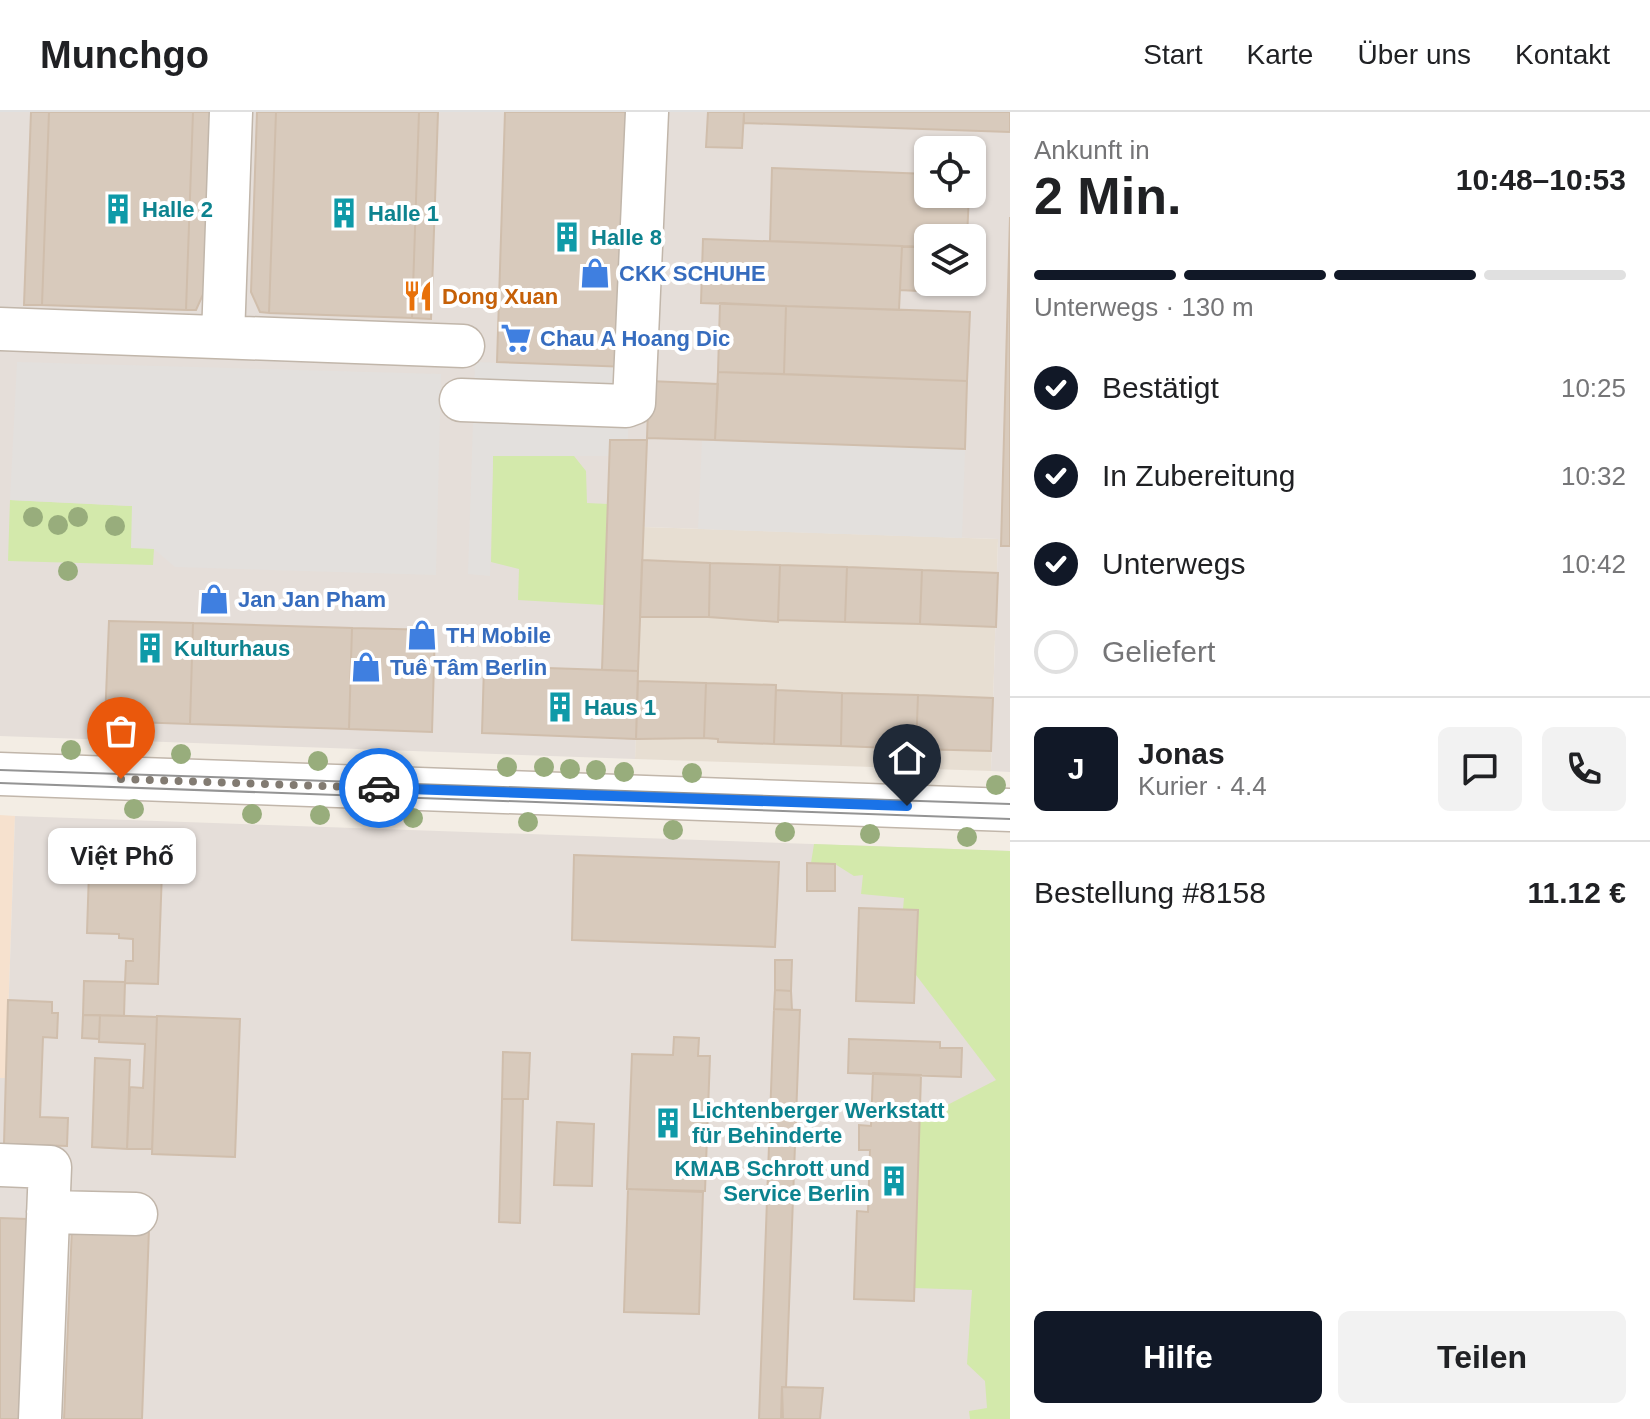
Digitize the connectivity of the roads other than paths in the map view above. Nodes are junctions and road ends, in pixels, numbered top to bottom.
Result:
1 (231, 112) edge
2 (647, 112) edge
3 (0, 329) edge
4 (223, 337) junction
5 (463, 346) dead end
6 (461, 400) dead end
7 (0, 774) edge
8 (1010, 810) edge
9 (0, 1165) edge
10 (48, 1212) junction
11 (136, 1214) dead end
12 (40, 1419) edge

1 - 4 street
2 - 6 street
3 - 4 street
4 - 5 street
7 - 8 street
9 - 10 street
10 - 11 street
10 - 12 street

